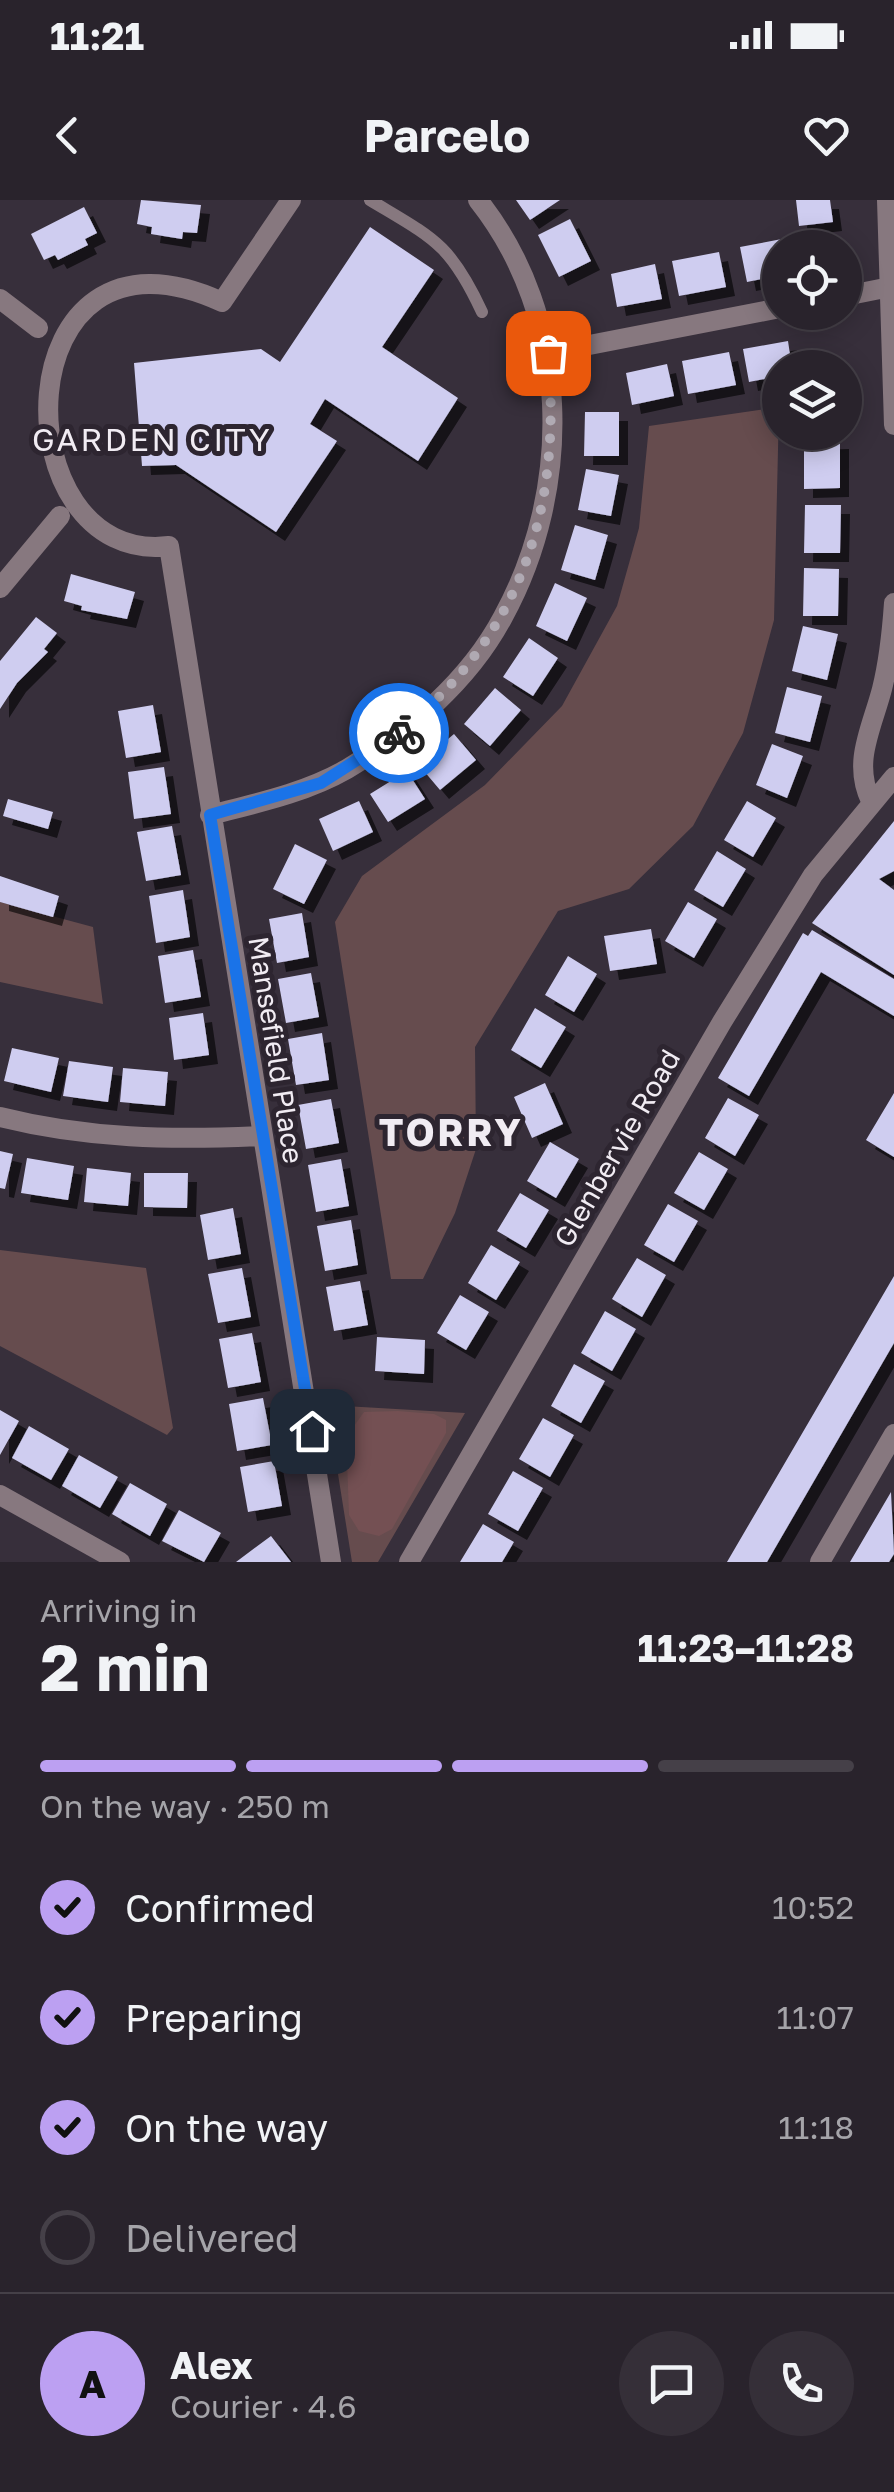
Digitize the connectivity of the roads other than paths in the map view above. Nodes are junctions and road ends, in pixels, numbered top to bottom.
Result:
1 (292, 200) edge
2 (370, 200) edge
3 (478, 200) edge
4 (886, 200) edge
5 (890, 288) junction
6 (862, 293) edge
7 (0, 299) edge
8 (762, 311) edge
9 (482, 312) dead end
10 (50, 316) junction
11 (24, 350) dead end
12 (548, 353) junction
13 (894, 424) edge
14 (41, 498) dead end
15 (60, 516) junction
16 (0, 588) edge
17 (894, 604) edge
18 (894, 777) edge
19 (871, 801) junction
20 (210, 815) junction
21 (0, 1118) edge
22 (261, 1136) junction
23 (894, 1434) edge
24 (0, 1495) edge
25 (95, 1556) edge
26 (120, 1562) edge
27 (332, 1562) edge
28 (409, 1562) edge
29 (820, 1562) edge

1 - 10 street
2 - 9 lane
3 - 12 street
4 - 5 street
5 - 6 street
5 - 13 street
7 - 10 street
8 - 12 street
10 - 11 street
12 - 20 street
14 - 15 street
15 - 16 street
15 - 20 street, Mansefield Place
17 - 19 street
18 - 19 street, Glenbervie Road
19 - 28 street, Glenbervie Road
20 - 22 street, Mansefield Place
21 - 22 street
22 - 27 street, Mansefield Place
23 - 29 street
24 - 25 street
25 - 26 street

